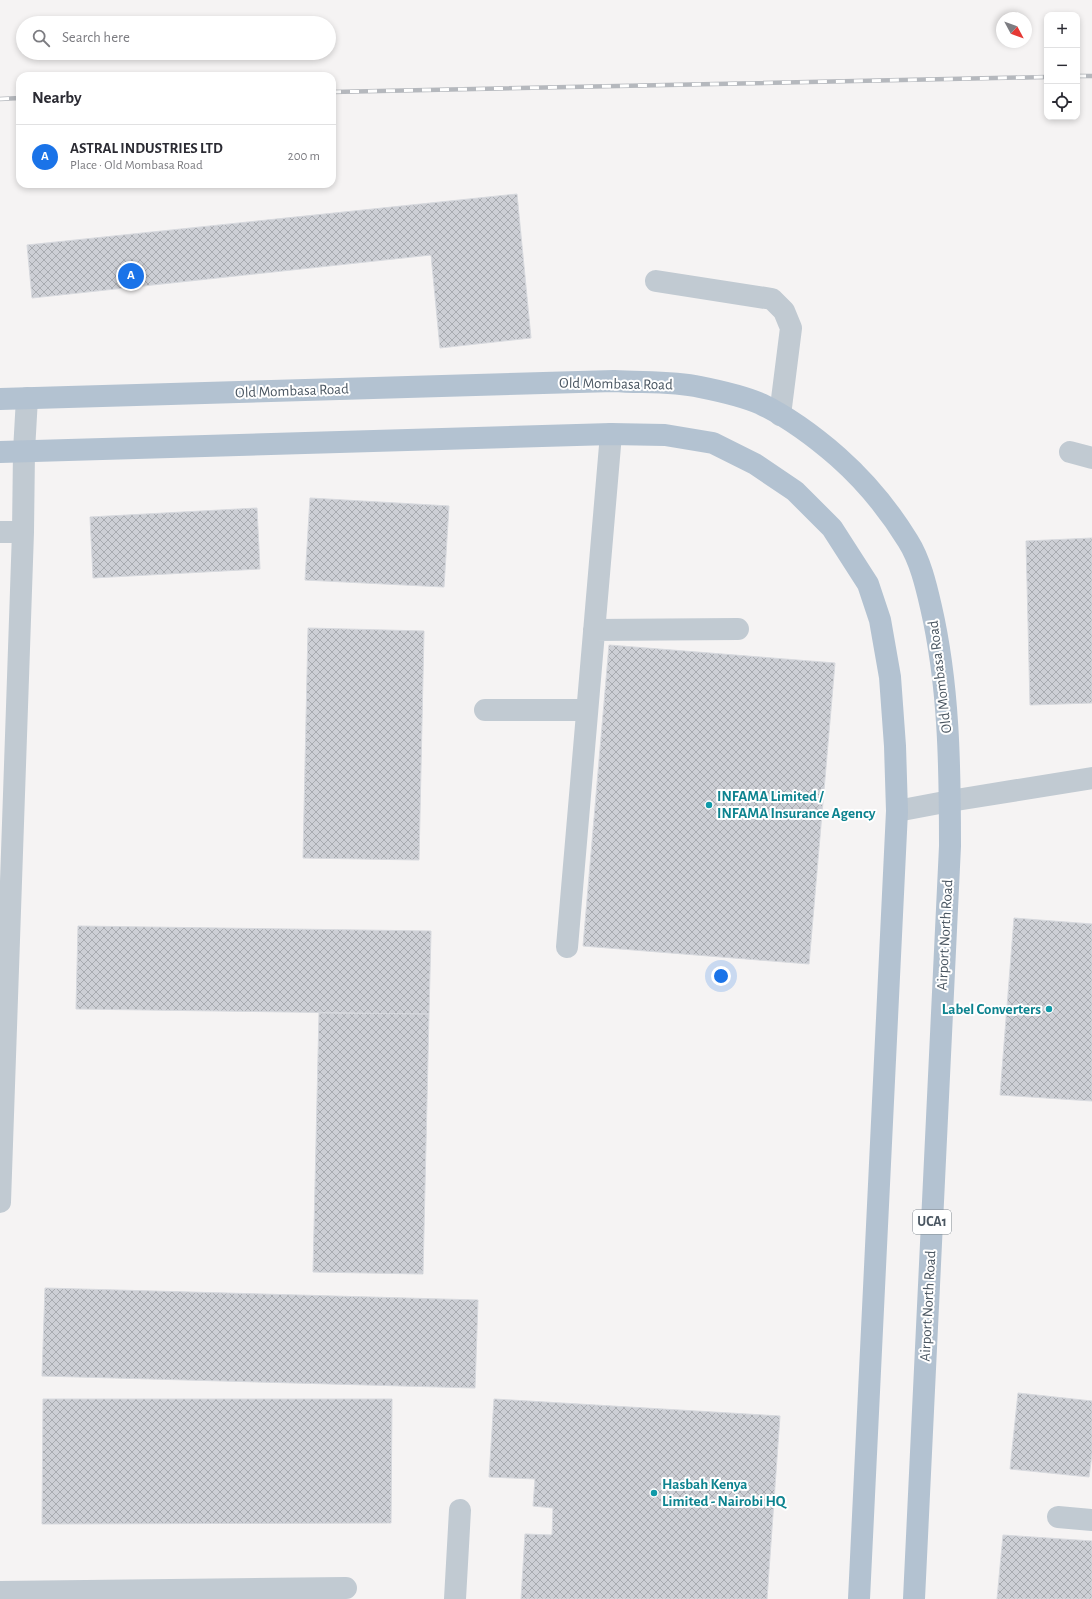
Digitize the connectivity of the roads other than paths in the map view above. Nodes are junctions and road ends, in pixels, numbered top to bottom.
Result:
1 (656, 282) dead end
2 (27, 398) junction
3 (0, 399) edge
4 (780, 415) junction
5 (611, 434) junction
6 (24, 451) junction
7 (0, 452) edge
8 (1070, 452) dead end
9 (1092, 458) edge
10 (0, 532) edge
11 (23, 532) junction
12 (738, 629) dead end
13 (594, 630) junction
14 (484, 710) dead end
15 (587, 710) junction
16 (1092, 778) edge
17 (950, 801) junction
18 (897, 811) junction
19 (950, 846) joint
20 (566, 947) dead end
21 (0, 1202) edge
22 (460, 1510) dead end
23 (1058, 1518) dead end
24 (1092, 1520) edge
25 (346, 1588) dead end
26 (0, 1592) edge
27 (455, 1599) edge
28 (859, 1599) edge
29 (914, 1599) edge

1 - 4 lane
2 - 3 main road, Old Mombasa Road
2 - 4 main road, Old Mombasa Road
2 - 6 lane
4 - 17 main road, Old Mombasa Road
5 - 6 main road
5 - 13 lane
5 - 18 main road
6 - 7 main road
6 - 11 lane
8 - 9 lane
10 - 11 lane
11 - 21 lane
12 - 13 lane
13 - 15 lane
14 - 15 lane
15 - 20 lane
16 - 17 lane
17 - 18 lane
17 - 19 main road, Old Mombasa Road
18 - 28 main road
19 - 29 main road, Airport North Road / UCA1
22 - 27 lane
23 - 24 lane
25 - 26 lane

